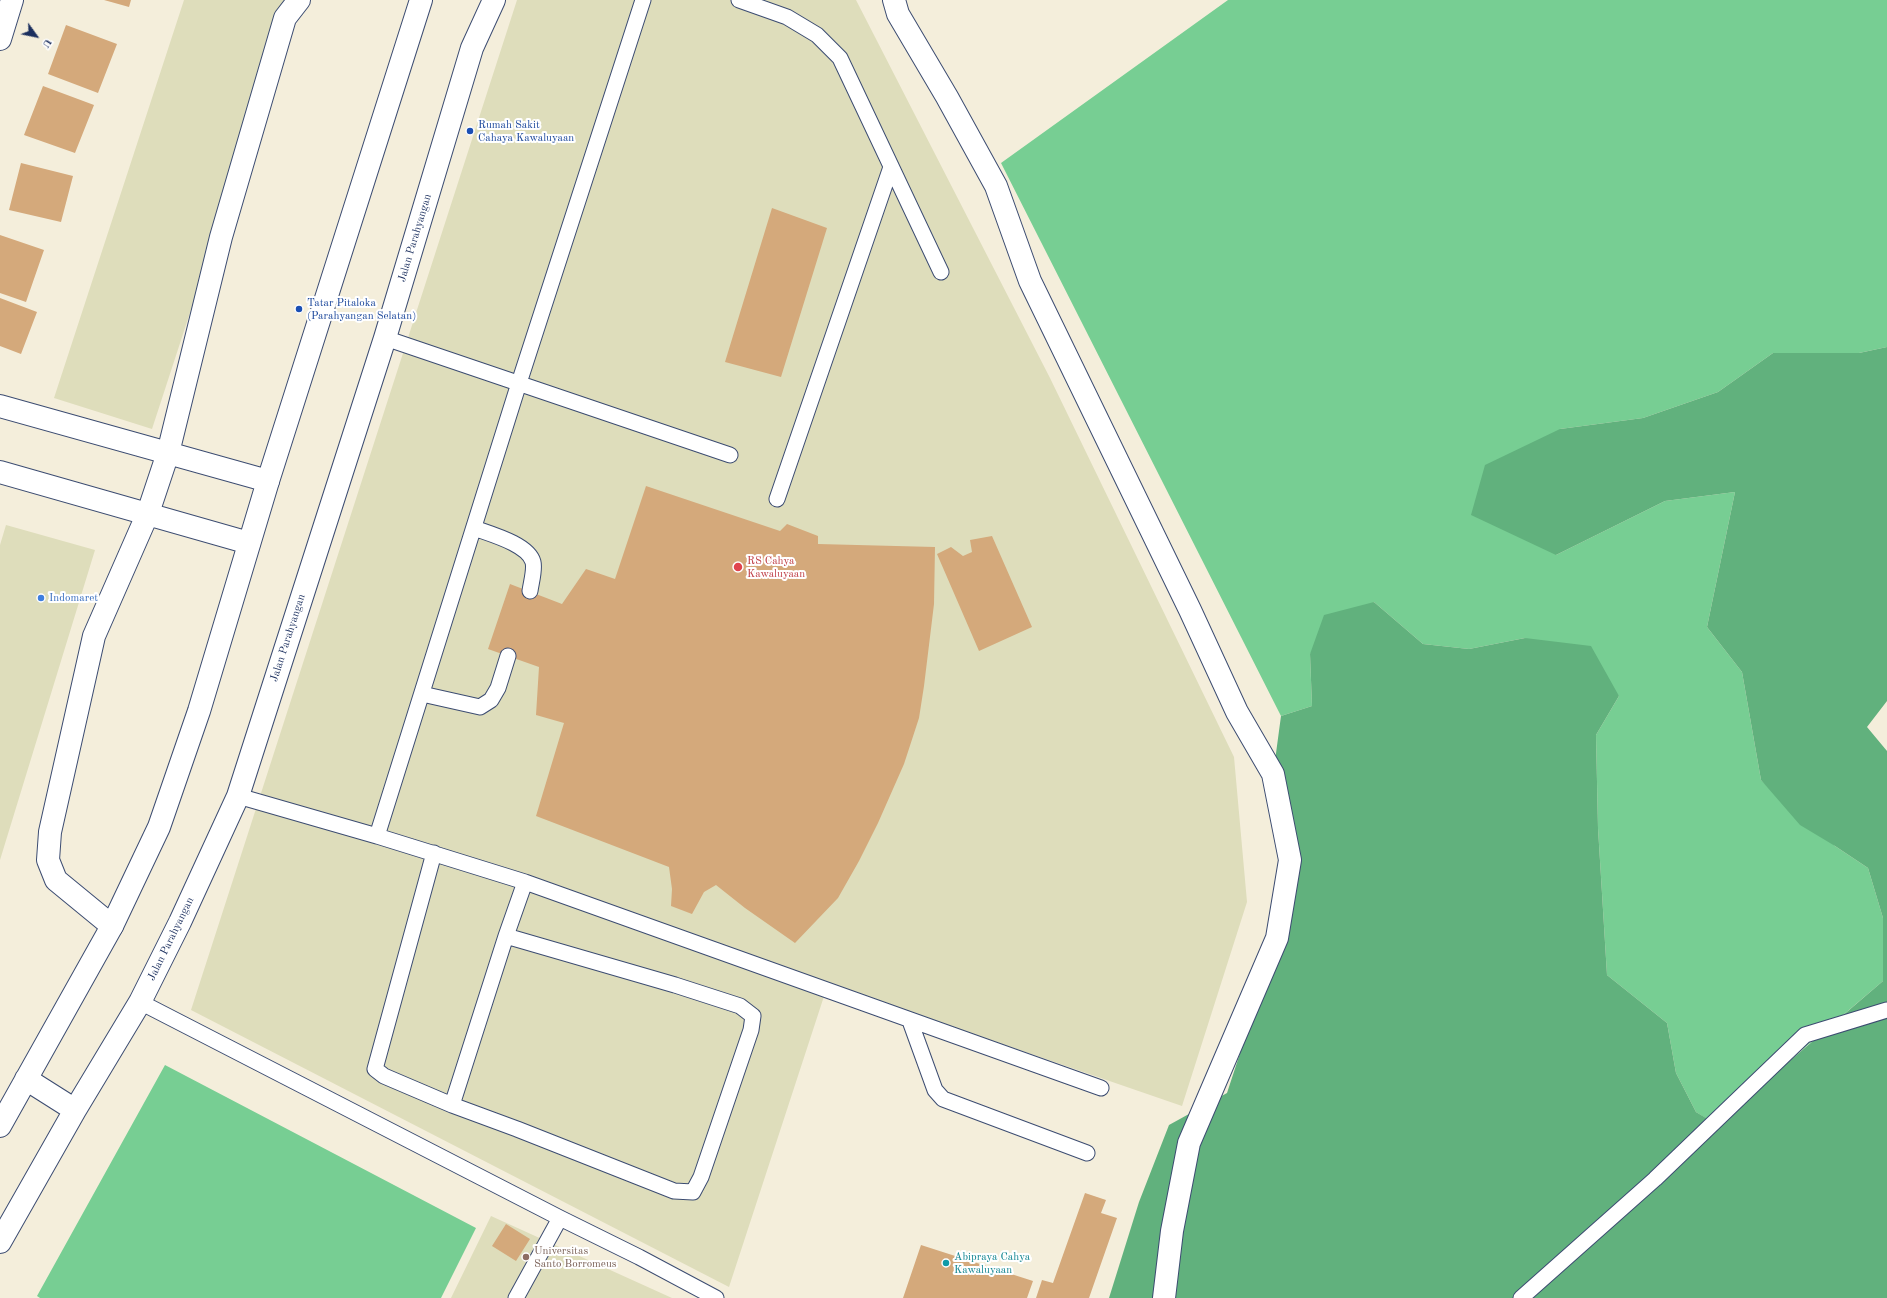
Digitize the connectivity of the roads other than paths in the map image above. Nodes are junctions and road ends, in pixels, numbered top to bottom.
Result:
1 (12, 0) edge
2 (299, 0) edge
3 (419, 0) edge
4 (494, 0) edge
5 (643, 0) edge
6 (739, 0) edge
7 (894, 0) edge
8 (0, 39) edge
9 (891, 167) junction
10 (941, 272) dead end
11 (385, 338) junction
12 (519, 383) junction
13 (0, 406) edge
14 (168, 454) junction
15 (730, 455) dead end
16 (0, 472) edge
17 (268, 481) junction
18 (777, 499) dead end
19 (148, 513) junction
20 (474, 528) junction
21 (249, 543) junction
22 (530, 591) dead end
23 (508, 656) dead end
24 (422, 694) junction
25 (238, 796) junction
26 (377, 836) junction
27 (434, 853) junction
28 (525, 882) junction
29 (112, 926) junction
30 (506, 936) junction
31 (140, 1002) junction
32 (1887, 1010) edge
33 (910, 1020) junction
34 (26, 1079) junction
35 (1101, 1088) dead end
36 (452, 1105) junction
37 (75, 1110) junction
38 (0, 1126) edge
39 (1087, 1154) dead end
40 (560, 1218) junction
41 (0, 1242) edge
42 (516, 1298) edge
43 (716, 1298) edge
44 (1164, 1298) edge
45 (1521, 1298) edge

1 - 8 street
2 - 14 street
3 - 17 street
4 - 11 street, Jalan Parahyangan
5 - 12 lane
6 - 9 lane
7 - 44 street
9 - 10 lane
9 - 18 lane
11 - 12 lane
11 - 25 street, Jalan Parahyangan
12 - 15 lane
12 - 20 lane
13 - 14 street
14 - 17 street
14 - 19 street
16 - 19 street
17 - 21 street
19 - 21 street
19 - 29 street
20 - 22 lane
20 - 24 lane
21 - 29 street
23 - 24 lane
24 - 26 lane
25 - 26 lane
25 - 31 street, Jalan Parahyangan
26 - 27 lane
27 - 28 lane
27 - 36 lane
28 - 30 lane
28 - 33 lane
29 - 34 street
30 - 36 lane
30 - 36 lane
31 - 37 street, Jalan Parahyangan
31 - 40 lane
32 - 45 lane
33 - 35 lane
33 - 39 lane
34 - 37 street
34 - 38 street
37 - 41 street, Jalan Parahyangan
40 - 42 lane
40 - 43 lane

